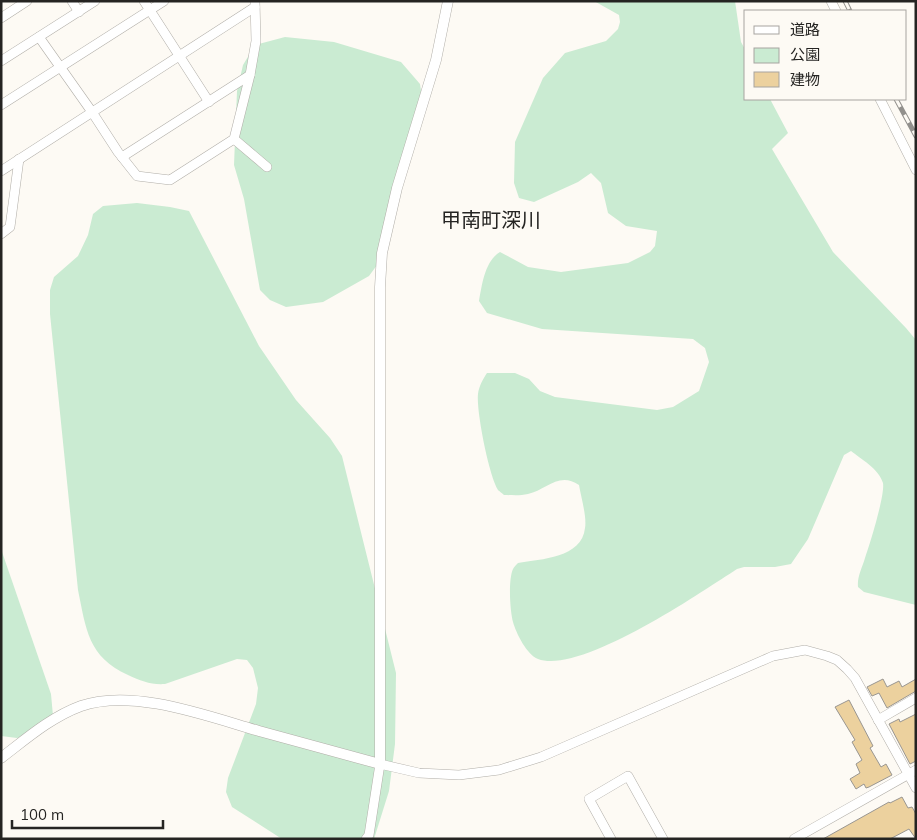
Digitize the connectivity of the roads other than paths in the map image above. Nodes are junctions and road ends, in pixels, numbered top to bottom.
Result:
1 (27, 1) edge
2 (72, 1) edge
3 (95, 1) edge
4 (144, 1) edge
5 (164, 1) edge
6 (448, 1) edge
7 (255, 4) edge
8 (150, 10) junction
9 (79, 12) junction
10 (1, 18) edge
11 (39, 37) junction
12 (179, 56) junction
13 (1, 61) edge
14 (60, 68) junction
15 (250, 75) junction
16 (881, 100) edge
17 (209, 102) junction
18 (1, 105) edge
19 (92, 112) junction
20 (234, 139) junction
21 (122, 157) junction
22 (19, 159) junction
23 (267, 167) dead end
24 (916, 170) edge
25 (1, 171) edge
26 (1, 234) edge
27 (916, 698) edge
28 (878, 720) junction
29 (1, 758) edge
30 (380, 764) junction
31 (912, 772) edge
32 (916, 788) edge
33 (366, 839) edge
34 (611, 839) edge
35 (663, 839) edge
36 (794, 839) edge

1 - 10 street
2 - 9 street
3 - 9 street
4 - 8 street
5 - 8 street
6 - 30 street
7 - 12 street
7 - 15 street
8 - 12 street
8 - 14 street
9 - 11 street
11 - 13 street
11 - 14 street
12 - 17 street
12 - 19 street
14 - 18 street
14 - 19 street
15 - 17 street
15 - 20 street
16 - 24 street
17 - 21 street
19 - 21 street
19 - 22 street
20 - 21 street
20 - 23 street
22 - 25 street
22 - 26 street
27 - 28 street
28 - 30 street
28 - 31 street
29 - 30 street
30 - 33 street
31 - 32 street
31 - 36 street
34 - 35 street

